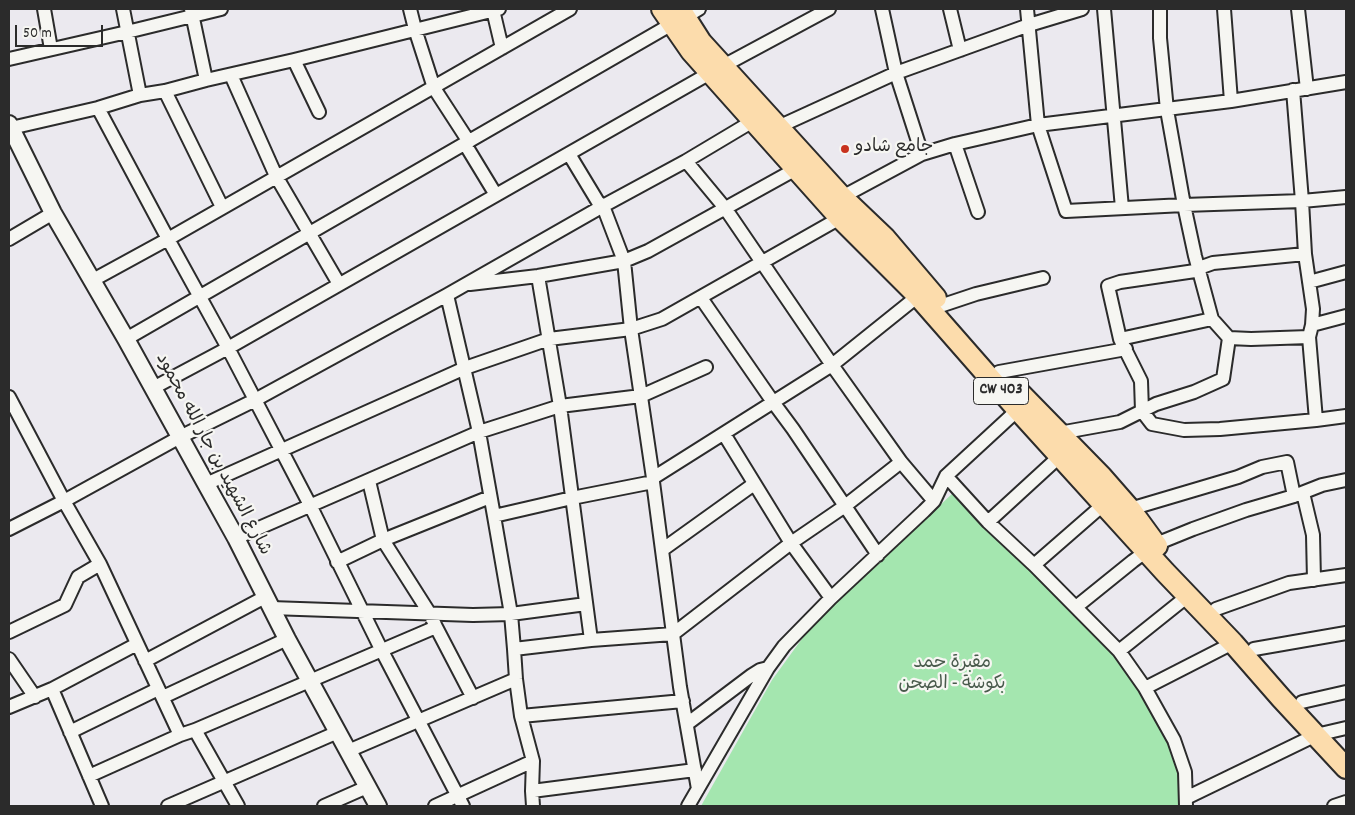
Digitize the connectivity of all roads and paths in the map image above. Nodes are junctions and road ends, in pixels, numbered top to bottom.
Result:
1 (44, 9) edge
2 (123, 9) edge
3 (221, 9) edge
4 (410, 9) edge
5 (570, 9) edge
6 (882, 9) edge
7 (950, 9) edge
8 (1027, 9) edge
9 (1082, 9) edge
10 (1104, 9) edge
11 (1160, 9) edge
12 (1224, 9) edge
13 (1298, 9) edge
14 (496, 10) edge
15 (820, 11) edge
16 (192, 12) edge
17 (680, 14) edge
18 (1029, 25) junction
19 (415, 30) junction
20 (127, 32) junction
21 (502, 48) junction
22 (51, 49) junction
23 (960, 50) junction
24 (9, 59) edge
25 (294, 60) junction
26 (717, 69) junction
27 (896, 73) junction
28 (231, 75) junction
29 (206, 80) junction
30 (1346, 82) edge
31 (434, 88) junction
32 (1307, 89) junction
33 (1293, 90) junction
34 (165, 91) junction
35 (140, 95) junction
36 (1231, 101) junction
37 (98, 108) junction
38 (1166, 110) junction
39 (319, 112) dead end
40 (1113, 115) junction
41 (753, 121) junction
42 (1038, 125) junction
43 (10, 126) edge
44 (778, 127) junction
45 (467, 143) junction
46 (955, 144) junction
47 (569, 154) junction
48 (922, 154) junction
49 (686, 161) junction
50 (796, 169) junction
51 (276, 176) junction
52 (496, 195) junction
53 (842, 197) junction
54 (1346, 197) edge
55 (1302, 201) junction
56 (1184, 204) junction
57 (603, 206) junction
58 (222, 207) junction
59 (726, 208) junction
60 (1122, 208) junction
61 (978, 212) dead end
62 (53, 213) junction
63 (840, 218) junction
64 (310, 233) junction
65 (9, 239) edge
66 (168, 239) junction
67 (1305, 254) junction
68 (624, 261) junction
69 (763, 262) junction
70 (1199, 268) junction
71 (1346, 272) edge
72 (538, 276) junction
73 (1043, 278) dead end
74 (93, 280) junction
75 (1309, 282) junction
76 (339, 284) junction
77 (465, 284) junction
78 (447, 294) junction
79 (918, 296) junction
80 (200, 297) junction
81 (701, 298) junction
82 (943, 305) junction
83 (1346, 316) edge
84 (1212, 319) junction
85 (630, 329) junction
86 (1310, 331) junction
87 (1229, 338) junction
88 (126, 339) junction
89 (548, 339) junction
90 (1123, 344) junction
91 (228, 348) junction
92 (832, 365) junction
93 (706, 367) dead end
94 (465, 368) junction
95 (999, 372) junction
96 (153, 388) junction
97 (641, 396) junction
98 (9, 397) edge
99 (255, 400) junction
100 (773, 402) junction
101 (1022, 405) junction
102 (560, 406) junction
103 (1142, 411) junction
104 (1346, 416) edge
105 (1316, 420) junction
106 (479, 432) junction
107 (724, 434) junction
108 (1059, 434) junction
109 (180, 437) junction
110 (281, 450) junction
111 (1060, 456) junction
112 (901, 462) junction
113 (946, 476) junction
114 (369, 480) junction
115 (653, 480) junction
116 (1346, 480) edge
117 (206, 484) junction
118 (754, 484) junction
119 (1298, 495) junction
120 (490, 497) junction
121 (572, 498) junction
122 (64, 500) junction
123 (934, 500) junction
124 (1104, 504) junction
125 (310, 505) junction
126 (845, 506) junction
127 (1130, 510) junction
128 (494, 516) junction
129 (988, 522) junction
130 (9, 529) edge
131 (236, 538) junction
132 (383, 540) junction
133 (791, 542) junction
134 (1151, 548) junction
135 (662, 550) junction
136 (878, 555) junction
137 (337, 562) junction
138 (100, 564) junction
139 (1034, 565) junction
140 (1346, 575) edge
141 (1314, 580) junction
142 (1188, 595) junction
143 (831, 598) junction
144 (268, 602) junction
145 (586, 604) junction
146 (1076, 607) junction
147 (1216, 609) junction
148 (362, 610) junction
149 (430, 614) junction
150 (510, 614) junction
151 (436, 628) junction
152 (9, 632) edge
153 (1346, 633) edge
154 (673, 634) junction
155 (286, 639) junction
156 (591, 640) junction
157 (1233, 643) junction
158 (137, 644) junction
159 (514, 649) junction
160 (1254, 649) junction
161 (382, 651) junction
162 (1119, 651) junction
163 (9, 659) edge
164 (145, 661) junction
165 (768, 668) junction
166 (516, 679) junction
167 (310, 681) junction
168 (1145, 688) junction
169 (52, 689) junction
170 (1346, 692) edge
171 (160, 693) junction
172 (35, 697) junction
173 (473, 698) junction
174 (683, 701) junction
175 (1302, 702) junction
176 (9, 707) edge
177 (521, 716) junction
178 (419, 721) junction
179 (687, 724) junction
180 (195, 730) junction
181 (70, 732) junction
182 (338, 732) junction
183 (1330, 732) edge
184 (180, 735) junction
185 (348, 751) junction
186 (1346, 752) edge
187 (533, 761) junction
188 (1346, 768) edge
189 (695, 770) junction
190 (89, 776) junction
191 (225, 782) junction
192 (367, 787) junction
193 (698, 789) junction
194 (532, 791) junction
195 (460, 801) edge
196 (1186, 802) edge
197 (1346, 802) edge
198 (102, 806) edge
199 (168, 806) edge
200 (238, 806) edge
201 (324, 806) edge
202 (378, 806) edge
203 (435, 806) edge
204 (533, 806) edge
205 (688, 806) edge
206 (1334, 806) edge

1 - 22 street
2 - 20 street
3 - 16 street
4 - 19 street
5 - 21 street
6 - 27 street
7 - 23 street
8 - 18 street
9 - 18 street
10 - 40 street
11 - 38 street
12 - 36 street
13 - 32 street
14 - 19 street
14 - 21 street
15 - 26 street
16 - 20 street
16 - 29 street
17 - 26 main road, CW 403
17 - 45 street
18 - 23 street
18 - 42 street
19 - 25 street
19 - 31 street
20 - 22 street
20 - 35 street
21 - 31 street
22 - 24 street
23 - 27 street
25 - 28 street
25 - 39 street
26 - 41 main road, CW 403
26 - 44 main road, CW 403
26 - 47 street
27 - 44 street
27 - 48 street
28 - 29 street
28 - 51 street
29 - 34 street
30 - 32 street
31 - 45 street
31 - 51 street
32 - 33 street
33 - 36 street
33 - 55 street
34 - 35 street
34 - 58 street
35 - 37 street
36 - 38 street
37 - 43 street
37 - 66 street
38 - 40 street
38 - 56 street
40 - 42 street
40 - 60 street
41 - 49 street
41 - 50 main road, CW 403
42 - 46 street
42 - 60 street
43 - 62 street, شارع الشهيد بن جار الله محمود
44 - 53 main road, CW 403
45 - 52 street
45 - 64 street
46 - 48 street
46 - 61 street
47 - 52 street
47 - 57 street
48 - 53 street
49 - 57 street
49 - 59 street
50 - 59 street
50 - 63 main road, CW 403
51 - 58 street
51 - 64 street
52 - 76 street
53 - 63 street
53 - 82 main road, CW 403
54 - 55 street
55 - 56 street
55 - 67 street
56 - 60 street
56 - 70 street
57 - 68 street
57 - 77 street
58 - 66 street
59 - 68 street
59 - 69 street
62 - 65 street
62 - 74 street, شارع الشهيد بن جار الله محمود
63 - 69 street
63 - 79 main road, CW 403
64 - 76 street
64 - 80 street
66 - 74 street
66 - 80 street
67 - 70 street
67 - 75 street
68 - 72 street
68 - 85 street
69 - 81 street
69 - 92 street
70 - 84 street
70 - 90 street
71 - 75 street
72 - 77 street
72 - 89 street
73 - 82 street
74 - 88 street, شارع الشهيد بن جار الله محمود
75 - 86 street
76 - 91 street
77 - 78 street
78 - 94 street
78 - 99 street
79 - 92 street
79 - 101 main road, CW 403
80 - 88 street
80 - 91 street
81 - 85 street
81 - 100 street
82 - 95 main road, CW 403
83 - 86 street
84 - 87 street
84 - 90 street
85 - 89 street
85 - 97 street
86 - 87 street
86 - 105 street
87 - 103 street
88 - 96 street, شارع الشهيد بن جار الله محمود
89 - 94 street
89 - 102 street
90 - 95 street
90 - 103 street
91 - 96 street
91 - 99 street
92 - 100 street
92 - 112 street
93 - 97 street
94 - 106 street
94 - 110 street
95 - 101 main road, CW 403
96 - 109 street, شارع الشهيد بن جار الله محمود
97 - 102 street
97 - 115 street
98 - 122 street
99 - 109 street
99 - 110 street
100 - 107 street
100 - 126 street
101 - 108 main road, CW 403
101 - 111 main road, CW 403
101 - 113 street
102 - 106 street
102 - 121 street
103 - 105 street
103 - 108 street
104 - 105 street
106 - 114 street
106 - 120 street
107 - 115 street
107 - 118 street
108 - 127 main road, CW 403
109 - 117 street, شارع الشهيد بن جار الله محمود
109 - 122 street
110 - 117 street
110 - 125 street
111 - 124 main road, CW 403
111 - 129 street
112 - 123 street
112 - 126 street
113 - 123 street
113 - 129 street
114 - 125 street
114 - 132 street
115 - 121 street
115 - 135 street
116 - 119 street
117 - 131 street, شارع الشهيد بن جار الله محمود
118 - 133 street
118 - 135 street
119 - 127 street
119 - 134 street
119 - 141 street
120 - 128 street
120 - 132 street
121 - 128 street
121 - 145 street
122 - 130 street
122 - 138 street
123 - 136 street
124 - 134 main road, CW 403
124 - 139 street
125 - 131 street
125 - 137 street
126 - 133 street
126 - 136 street
127 - 134 main road, CW 403
128 - 150 street
129 - 139 street
131 - 144 street, شارع الشهيد بن جار الله محمود
132 - 137 street
132 - 149 street
133 - 143 street
133 - 154 street
134 - 142 main road, CW 403
134 - 146 street
134 - 147 main road, CW 403
135 - 154 street
136 - 143 street
137 - 148 street
138 - 152 street
138 - 158 street
139 - 146 street
140 - 141 street
141 - 147 street
142 - 157 main road, CW 403
142 - 162 street
143 - 165 street
144 - 148 street
144 - 155 street, شارع الشهيد بن جار الله محمود
144 - 164 street
145 - 150 street
145 - 156 street
146 - 162 street
147 - 160 main road, CW 403
148 - 149 street
148 - 161 street
149 - 150 street
149 - 151 street
150 - 159 street
151 - 161 street
151 - 173 street
153 - 160 street
154 - 156 street
154 - 174 street
155 - 167 street, شارع الشهيد بن جار الله محمود
155 - 171 street
156 - 159 street
157 - 168 street
157 - 183 main road, CW 403
158 - 164 street
158 - 169 street
159 - 166 street
160 - 175 main road, CW 403
161 - 167 street
161 - 178 street
162 - 168 street
163 - 172 street
164 - 171 street
165 - 179 street
165 - 193 street
166 - 173 street
166 - 177 street
167 - 180 street
167 - 182 street, شارع الشهيد بن جار الله محمود
168 - 196 street
169 - 172 street
169 - 181 street
170 - 175 street
171 - 181 street
171 - 184 street
172 - 176 street
173 - 178 street
174 - 177 street
174 - 179 street
175 - 183 main road, CW 403
177 - 187 street
178 - 185 street
178 - 195 street
179 - 189 street
180 - 184 street
180 - 191 street
181 - 190 street
182 - 185 street, شارع الشهيد بن جار الله محمود
182 - 191 street
183 - 186 main road, CW 403
183 - 188 main road, CW 403
183 - 196 street
184 - 190 street
185 - 192 street, شارع الشهيد بن جار الله محمود
187 - 194 street
187 - 195 street
189 - 193 street
189 - 194 street
190 - 198 street
191 - 199 street
191 - 200 street
192 - 201 street
192 - 202 street, شارع الشهيد بن جار الله محمود
193 - 205 street
194 - 204 street
195 - 203 street
197 - 206 street

